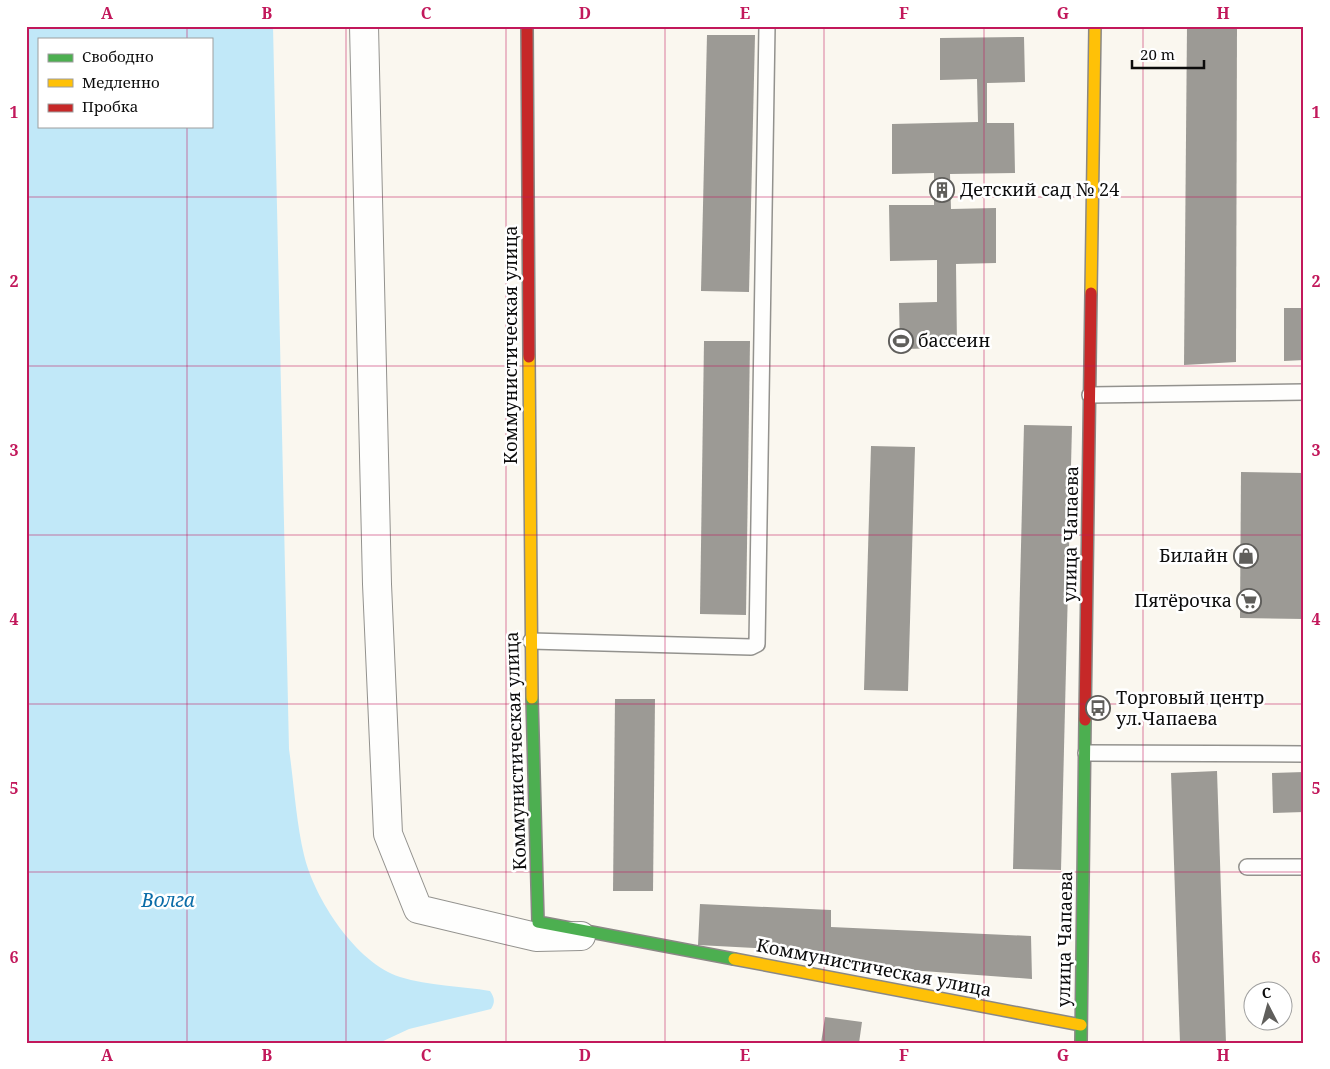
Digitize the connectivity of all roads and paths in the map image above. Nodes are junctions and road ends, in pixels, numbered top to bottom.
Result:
1 (364, 26) edge
2 (527, 26) edge
3 (767, 26) edge
4 (1095, 26) edge
5 (1304, 392) edge
6 (1090, 395) junction
7 (531, 641) junction
8 (1086, 752) junction
9 (1304, 754) edge
10 (1247, 867) dead end
11 (1304, 867) edge
12 (605, 935) junction
13 (1081, 1025) junction
14 (1081, 1043) edge

1 - 12 street
2 - 7 street, Коммунистическая улица
3 - 7 lane
4 - 6 street, улица Чапаева
5 - 6 lane
6 - 8 street, улица Чапаева
7 - 12 street, Коммунистическая улица
8 - 9 lane
8 - 13 street, улица Чапаева
10 - 11 lane
12 - 13 street, Коммунистическая улица
13 - 14 street, улица Чапаева

